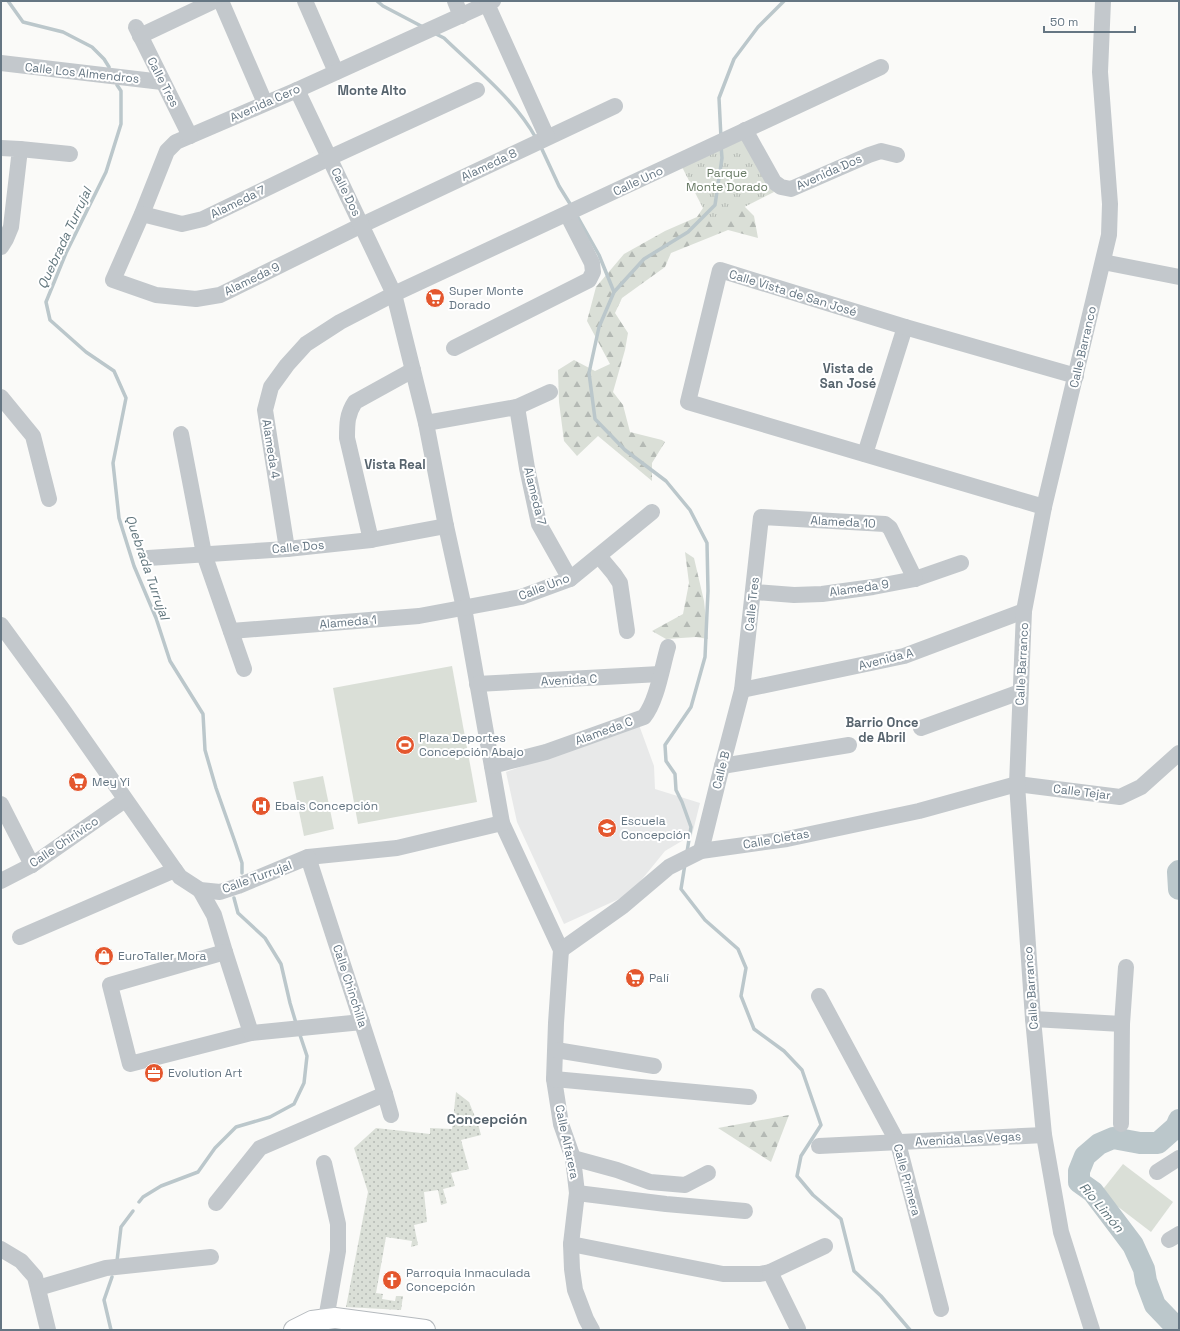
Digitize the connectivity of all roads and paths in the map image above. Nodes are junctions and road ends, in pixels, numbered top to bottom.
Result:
1 (214, 1) edge
2 (221, 1) edge
3 (305, 1) edge
4 (455, 1) edge
5 (1103, 1) edge
6 (490, 2) edge
7 (461, 16) junction
8 (1, 63) edge
9 (881, 67) dead end
10 (336, 72) junction
11 (162, 82) junction
12 (297, 90) junction
13 (477, 90) dead end
14 (266, 103) junction
15 (616, 106) dead end
16 (745, 130) junction
17 (190, 136) junction
18 (547, 137) junction
19 (1, 148) edge
20 (20, 149) junction
21 (70, 154) dead end
22 (897, 155) dead end
23 (329, 158) junction
24 (142, 214) junction
25 (567, 214) junction
26 (362, 225) junction
27 (1, 247) edge
28 (1103, 262) junction
29 (1179, 277) edge
30 (113, 280) joint
31 (394, 294) junction
32 (905, 328) junction
33 (454, 348) dead end
34 (413, 370) junction
35 (1076, 376) junction
36 (550, 392) dead end
37 (1, 397) edge
38 (517, 407) junction
39 (426, 423) junction
40 (181, 434) dead end
41 (865, 454) junction
42 (49, 499) dead end
43 (1044, 507) junction
44 (652, 512) dead end
45 (761, 517) joint
46 (446, 526) junction
47 (371, 540) junction
48 (287, 549) junction
49 (204, 554) junction
50 (599, 556) junction
51 (148, 558) dead end
52 (961, 563) dead end
53 (570, 579) junction
54 (915, 579) junction
55 (754, 592) junction
56 (464, 608) junction
57 (1024, 611) junction
58 (1, 625) edge
59 (231, 631) junction
60 (627, 631) dead end
61 (668, 647) dead end
62 (244, 669) dead end
63 (660, 674) junction
64 (477, 684) junction
65 (742, 690) junction
66 (1020, 692) junction
67 (921, 728) dead end
68 (849, 745) dead end
69 (1179, 753) edge
70 (492, 766) junction
71 (722, 766) junction
72 (1018, 784) junction
73 (125, 800) junction
74 (1, 804) edge
75 (502, 823) junction
76 (702, 851) junction
77 (308, 857) junction
78 (32, 865) junction
79 (174, 870) junction
80 (1, 881) edge
81 (200, 890) junction
82 (20, 937) dead end
83 (561, 950) junction
84 (225, 952) junction
85 (1126, 967) dead end
86 (819, 996) dead end
87 (1033, 1019) junction
88 (362, 1022) junction
89 (1122, 1024) junction
90 (251, 1033) junction
91 (556, 1050) junction
92 (654, 1066) dead end
93 (554, 1079) junction
94 (385, 1094) junction
95 (749, 1097) dead end
96 (390, 1115) dead end
97 (1121, 1124) dead end
98 (1044, 1135) junction
99 (898, 1143) junction
100 (819, 1146) dead end
101 (573, 1158) junction
102 (1179, 1158) edge
103 (324, 1163) dead end
104 (1157, 1172) dead end
105 (708, 1173) dead end
106 (577, 1193) junction
107 (216, 1203) dead end
108 (745, 1211) dead end
109 (571, 1244) junction
110 (825, 1246) dead end
111 (1, 1249) edge
112 (211, 1258) dead end
113 (770, 1272) junction
114 (38, 1288) junction
115 (941, 1309) dead end
116 (326, 1319) junction
117 (382, 1327) edge
118 (798, 1329) edge
119 (48, 1330) edge
120 (294, 1330) edge
121 (425, 1330) edge
122 (592, 1330) edge
123 (1092, 1330) edge

1 - 11 street, Calle Tres
2 - 14 street
3 - 10 street
4 - 7 street
5 - 28 street, Calle Barranco
6 - 7 street, Avenida Cero
6 - 18 street
7 - 10 street, Avenida Cero
8 - 11 street, Calle Los Almendros
9 - 16 street, Calle Uno
10 - 12 street, Avenida Cero
11 - 17 street, Calle Tres
12 - 14 street, Avenida Cero
12 - 23 street, Calle Dos
13 - 23 street, Alameda 7
14 - 17 street, Avenida Cero
15 - 18 street, Alameda 8
16 - 22 street, Avenida Dos
16 - 25 street, Calle Uno
17 - 24 street, Avenida Cero
18 - 26 street, Alameda 8
19 - 20 street
20 - 21 street
20 - 27 street
23 - 24 street, Alameda 7
23 - 26 street, Calle Dos
24 - 30 street, Avenida Cero
25 - 31 street, Calle Uno
25 - 33 street
26 - 30 street, Alameda 9
26 - 31 street, Calle Dos
28 - 29 street
28 - 35 street, Calle Barranco
31 - 34 street, Calle Dos
31 - 48 street, Alameda 4
32 - 35 street, Calle Vista de San José
32 - 41 street
32 - 41 street, Calle Vista de San José
34 - 39 street, Calle Dos
34 - 47 street
35 - 43 street, Calle Barranco
36 - 38 street
37 - 42 street
38 - 39 street
38 - 53 street, Alameda 7
39 - 46 street, Calle Dos
40 - 49 street
41 - 43 street, Calle Vista de San José
43 - 57 street, Calle Barranco
44 - 50 street, Calle Uno
45 - 54 street, Alameda 10
45 - 55 street, Calle Tres
46 - 47 street, Calle Dos
46 - 56 street, Calle Dos
47 - 48 street, Calle Dos
48 - 49 street, Calle Dos
49 - 51 street, Calle Dos
49 - 59 street
50 - 53 street, Calle Uno
50 - 60 street
52 - 54 street, Alameda 9
53 - 56 street, Calle Uno
54 - 55 street, Alameda 9
55 - 65 street, Calle Tres
56 - 59 street, Alameda 1
56 - 64 street, Calle Dos
57 - 65 street, Avenida A
57 - 66 street, Calle Barranco
58 - 73 street, Calle Turrujal
59 - 62 street
61 - 63 street, Alameda C
63 - 64 street, Avenida C
63 - 70 street, Alameda C
64 - 70 street, Calle Dos
65 - 71 street, Calle B
66 - 67 street
66 - 72 street, Calle Barranco
68 - 71 street
69 - 72 street, Calle Tejar
70 - 75 street, Calle Dos
71 - 76 street, Calle B
72 - 76 street, Calle Cletas
72 - 87 street, Calle Barranco
73 - 78 street, Calle Chirivico
73 - 79 street, Calle Turrujal
74 - 78 street
75 - 77 street, Calle Turrujal
75 - 83 street
76 - 83 street, Calle Cletas
77 - 81 street, Calle Turrujal
77 - 88 street, Calle Chinchilla
78 - 80 street, Calle Chirivico
79 - 81 street, Calle Turrujal
79 - 82 street
81 - 84 street
83 - 91 street, Calle Alfarera
84 - 90 street
84 - 90 street
85 - 89 street
86 - 99 street, Calle Primera
87 - 89 street
87 - 98 street, Calle Barranco
88 - 90 street
88 - 94 street, Calle Chinchilla
89 - 97 street
91 - 92 street
91 - 93 street, Calle Alfarera
93 - 95 street
93 - 101 street, Calle Alfarera
94 - 96 street, Calle Chinchilla
94 - 107 street
98 - 99 street, Avenida Las Vegas
98 - 123 street, Calle Barranco
99 - 100 street, Avenida Las Vegas
99 - 115 street, Calle Primera
101 - 105 street
101 - 106 street, Calle Alfarera
102 - 104 street
103 - 116 street
106 - 108 street
106 - 109 street, Calle Alfarera
109 - 113 street
109 - 122 street, Calle Alfarera
110 - 113 street
111 - 114 street
112 - 114 street
113 - 118 street
114 - 119 street
116 - 117 main road
116 - 120 main road
117 - 121 main road

